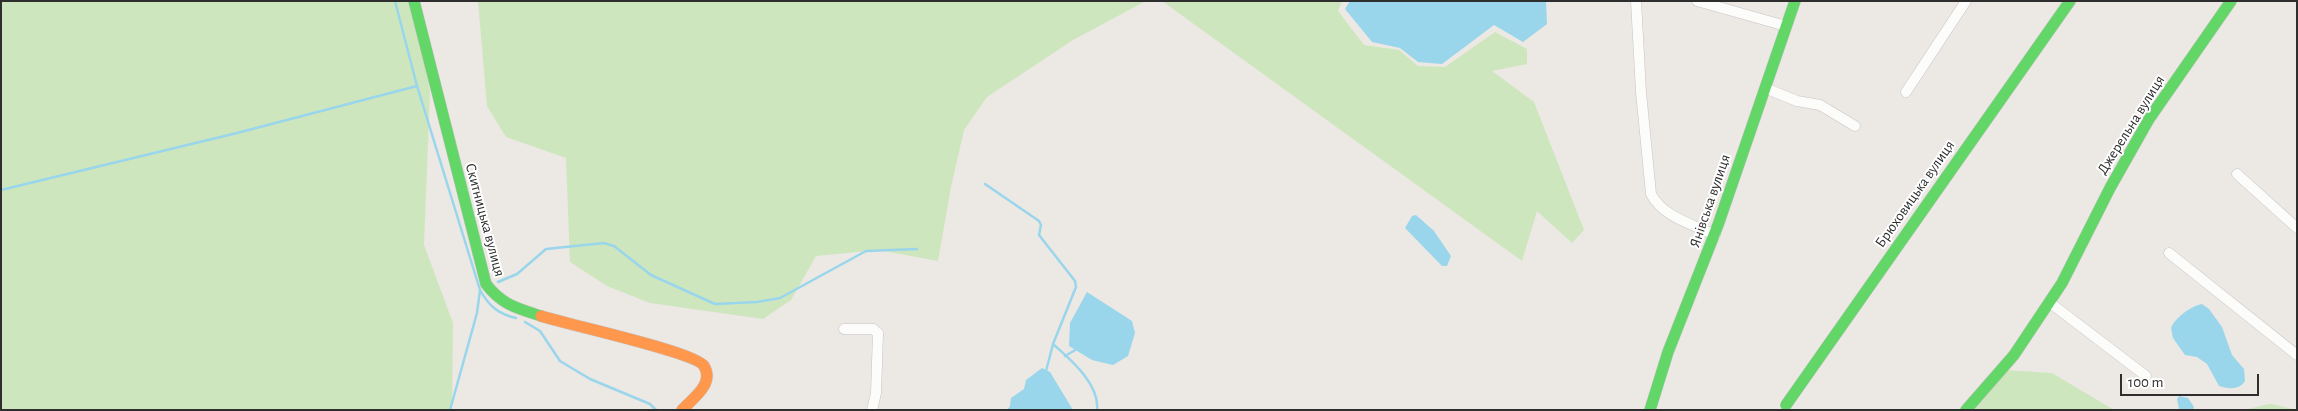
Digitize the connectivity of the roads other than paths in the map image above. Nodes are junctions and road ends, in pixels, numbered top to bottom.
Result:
1 (414, 1) edge
2 (1636, 1) edge
3 (1697, 1) edge
4 (1795, 1) edge
5 (1966, 1) edge
6 (2070, 1) edge
7 (2231, 1) edge
8 (1786, 26) junction
9 (1765, 88) junction
10 (1906, 92) dead end
11 (1855, 126) dead end
12 (2237, 174) dead end
13 (2297, 228) edge
14 (1715, 235) junction
15 (2169, 253) dead end
16 (2048, 302) junction
17 (844, 329) dead end
18 (2297, 355) edge
19 (2146, 376) dead end
20 (1786, 404) dead end
21 (682, 410) edge
22 (872, 410) edge
23 (1650, 410) edge
24 (1966, 410) edge

1 - 21 street, Скитницька вулиця
2 - 14 street
3 - 8 street
4 - 8 street, Янівська вулиця
5 - 10 street
6 - 20 street, Брюховицька вулиця
7 - 16 street, Джерельна вулиця
8 - 9 street, Янівська вулиця
9 - 11 street
9 - 14 street, Янівська вулиця
12 - 13 street
14 - 23 street, Янівська вулиця
15 - 18 street
16 - 19 street
16 - 24 street, Джерельна вулиця
17 - 22 street

